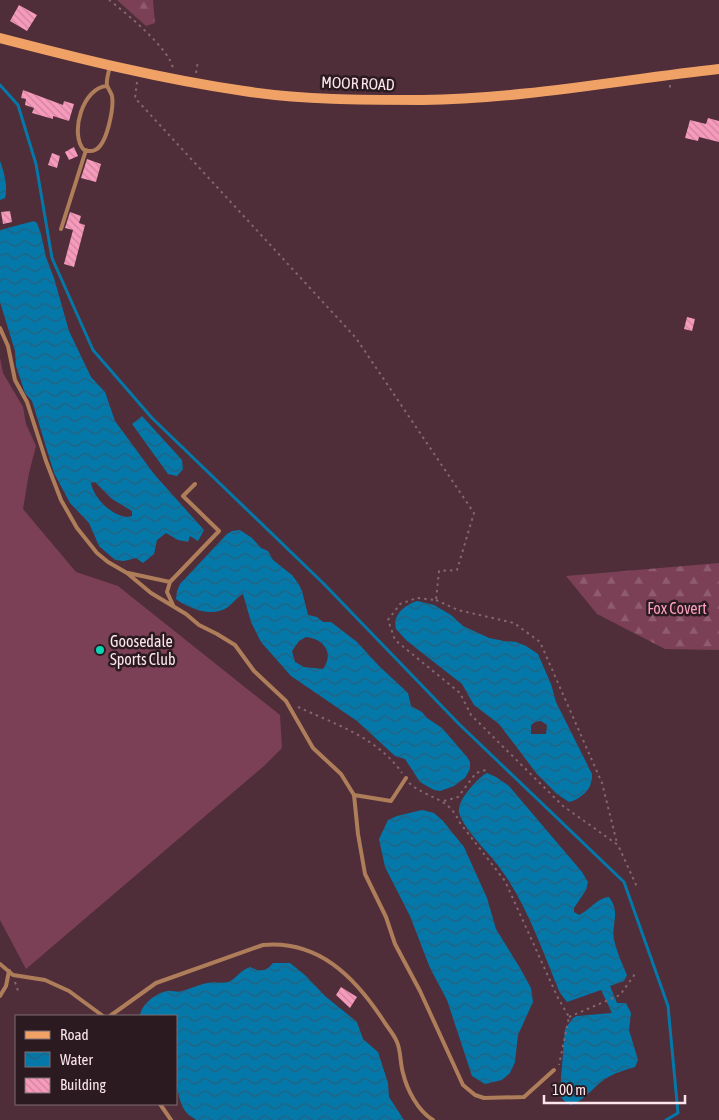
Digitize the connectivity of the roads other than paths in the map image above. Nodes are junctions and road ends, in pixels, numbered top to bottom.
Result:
1 (0, 38) edge
2 (110, 66) junction
3 (719, 69) edge
4 (107, 86) junction
5 (86, 150) junction
6 (61, 229) dead end
7 (0, 328) edge
8 (195, 484) dead end
9 (127, 573) junction
10 (170, 582) junction
11 (173, 606) junction
12 (406, 778) road end
13 (354, 794) junction
14 (0, 964) edge
15 (9, 971) junction
16 (0, 996) edge
17 (102, 1015) edge
18 (111, 1015) edge
19 (554, 1070) road end
20 (161, 1105) edge
21 (171, 1120) edge
22 (433, 1120) edge

1 - 2 main road, MOOR ROAD
2 - 3 main road, MOOR ROAD
2 - 4 lane
4 - 5 lane
4 - 5 lane
5 - 6 lane
7 - 9 lane
8 - 10 lane
9 - 10 lane
9 - 11 lane
10 - 11 lane
11 - 13 lane
12 - 13 lane
13 - 19 lane
14 - 15 lane
15 - 16 lane
15 - 17 lane
18 - 22 lane
20 - 21 lane

